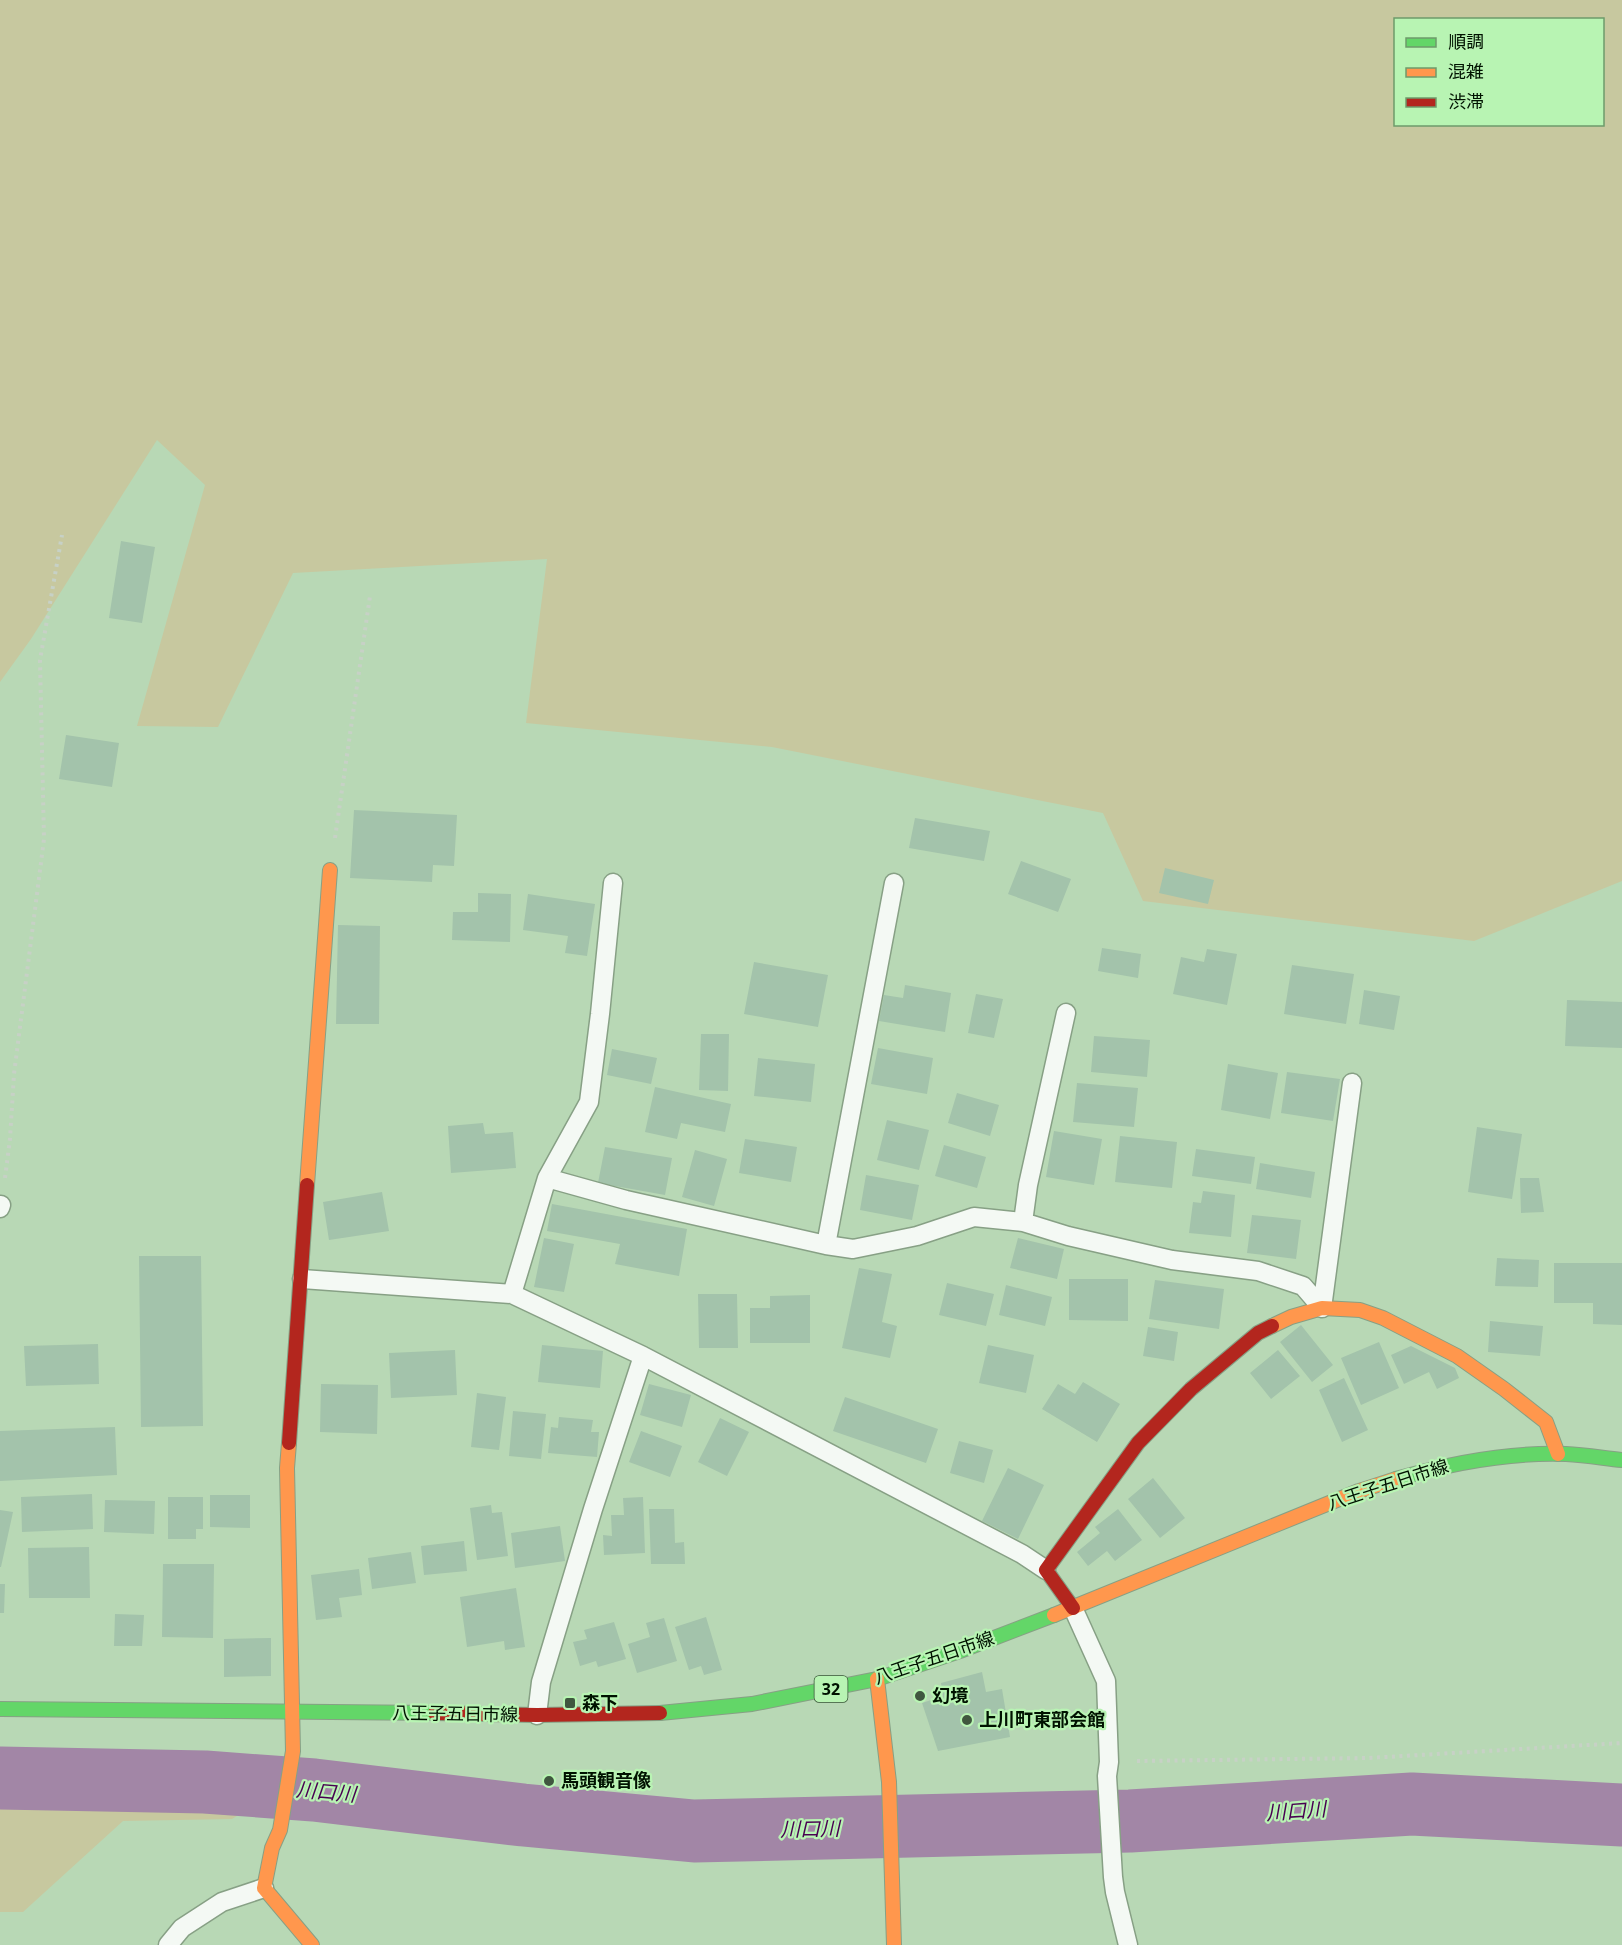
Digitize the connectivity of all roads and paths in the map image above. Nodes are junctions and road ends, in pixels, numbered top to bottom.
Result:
1 (62, 535) dead end
2 (370, 596) dead end
3 (330, 870) joint
4 (613, 883) dead end
5 (894, 883) dead end
6 (1066, 1013) dead end
7 (1352, 1083) dead end
8 (547, 1178) junction
9 (1, 1207) edge
10 (1023, 1222) junction
11 (826, 1245) junction
12 (302, 1279) junction
13 (512, 1294) junction
14 (1322, 1308) junction
15 (643, 1356) junction
16 (1558, 1454) junction
17 (1622, 1460) edge
18 (1046, 1570) junction
19 (1073, 1608) junction
20 (878, 1679) junction
21 (0, 1709) edge
22 (293, 1711) junction
23 (537, 1715) junction
24 (1622, 1743) edge
25 (1108, 1769) junction
26 (264, 1888) junction
27 (168, 1945) edge
28 (312, 1945) edge
29 (894, 1945) edge
30 (1128, 1945) edge

1 - 9 path
2 - 3 path
3 - 12 street
4 - 8 lane
5 - 11 lane
6 - 10 lane
7 - 14 lane
8 - 11 lane
8 - 13 lane
10 - 11 lane
10 - 14 lane
12 - 13 lane
12 - 22 street
13 - 15 lane
14 - 16 street
14 - 18 street
15 - 18 lane
15 - 23 lane
16 - 17 street, 八王子五日市線 / 32
16 - 19 street, 八王子五日市線 / 32
18 - 19 street
19 - 20 street, 八王子五日市線 / 32
19 - 25 lane
20 - 23 street, 八王子五日市線 / 32
20 - 29 street
21 - 22 street, 八王子五日市線 / 32
22 - 23 street, 八王子五日市線 / 32
22 - 26 street
24 - 25 path
25 - 30 lane
26 - 27 lane
26 - 28 street

